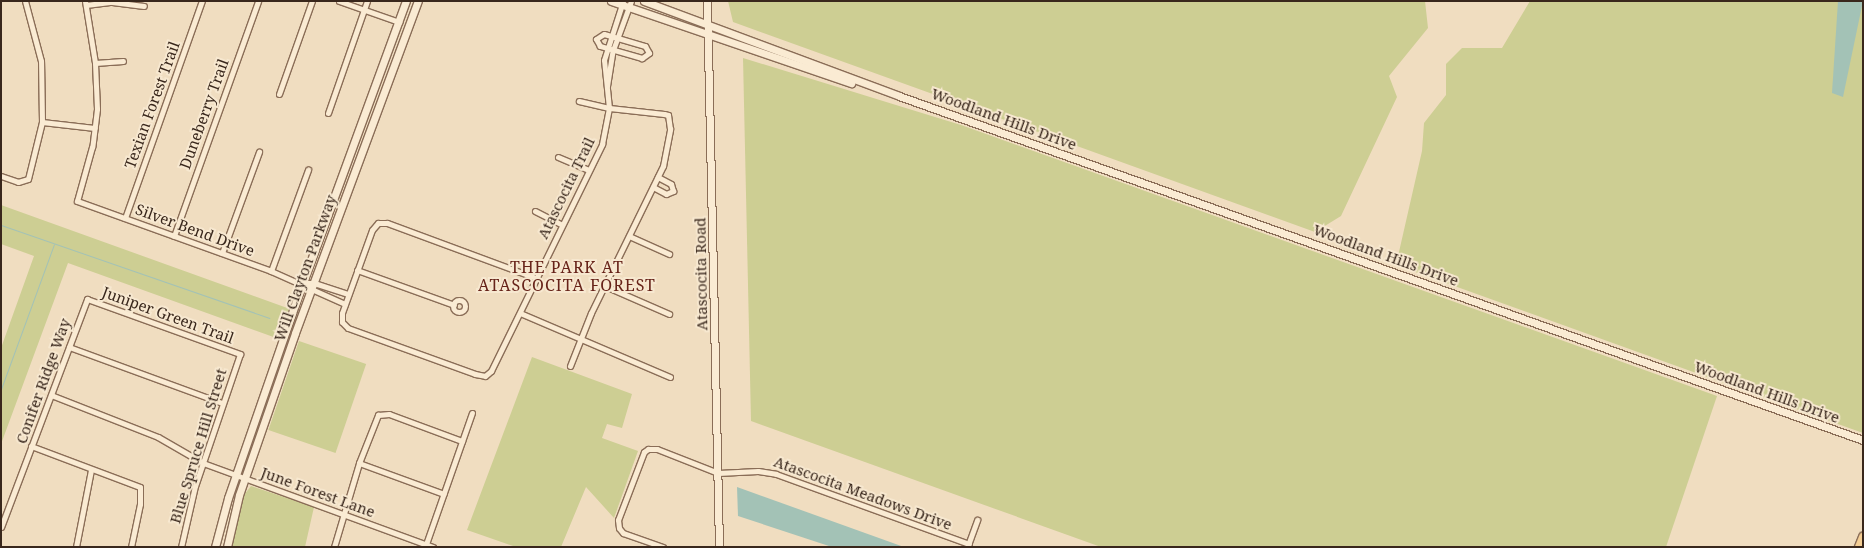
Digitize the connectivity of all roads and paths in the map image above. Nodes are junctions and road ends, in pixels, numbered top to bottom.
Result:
1 (25, 1) edge
2 (202, 1) edge
3 (258, 1) edge
4 (312, 1) edge
5 (339, 1) edge
6 (368, 1) edge
7 (406, 1) edge
8 (418, 1) edge
9 (611, 1) edge
10 (644, 1) edge
11 (707, 1) edge
12 (86, 3) edge
13 (626, 4) edge
14 (144, 6) dead end
15 (364, 10) junction
16 (398, 22) junction
17 (708, 24) junction
18 (611, 36) junction
19 (708, 36) junction
20 (618, 38) junction
21 (610, 49) junction
22 (124, 61) dead end
23 (95, 63) junction
24 (279, 94) dead end
25 (899, 96) junction
26 (579, 101) dead end
27 (609, 108) junction
28 (328, 113) dead end
29 (365, 113) junction
30 (375, 116) junction
31 (42, 122) junction
32 (94, 128) junction
33 (259, 152) dead end
34 (558, 156) dead end
35 (308, 170) dead end
36 (588, 170) junction
37 (1, 176) edge
38 (658, 176) junction
39 (653, 187) junction
40 (334, 200) junction
41 (343, 203) junction
42 (535, 212) dead end
43 (124, 218) junction
44 (562, 224) junction
45 (174, 236) junction
46 (629, 236) junction
47 (222, 253) junction
48 (669, 254) dead end
49 (357, 270) junction
50 (271, 271) junction
51 (536, 278) junction
52 (314, 283) junction
53 (303, 284) junction
54 (605, 286) junction
55 (311, 291) junction
56 (348, 294) junction
57 (86, 298) joint
58 (345, 304) junction
59 (454, 305) dead end
60 (520, 313) junction
61 (669, 314) dead end
62 (580, 340) junction
63 (69, 347) junction
64 (240, 354) joint
65 (570, 366) dead end
66 (670, 377) dead end
67 (50, 395) junction
68 (264, 395) junction
69 (273, 398) junction
70 (222, 403) junction
71 (472, 413) dead end
72 (1863, 440) edge
73 (462, 441) junction
74 (31, 446) junction
75 (203, 463) junction
76 (359, 463) junction
77 (91, 470) junction
78 (718, 473) junction
79 (236, 476) junction
80 (246, 480) junction
81 (444, 494) junction
82 (342, 514) junction
83 (978, 520) dead end
84 (1, 528) edge
85 (1863, 537) edge
86 (425, 545) edge
87 (968, 546) edge
88 (76, 547) edge
89 (131, 547) edge
90 (181, 547) edge
91 (215, 547) edge
92 (226, 547) edge
93 (334, 547) edge
94 (433, 547) edge
95 (663, 547) edge
96 (719, 547) edge
97 (1859, 547) edge

1 - 31 street
2 - 43 street, Texian Forest Trail
3 - 45 street, Duneberry Trail
4 - 24 street
5 - 15 street
6 - 15 street
7 - 16 main road, Will Clayton Parkway
8 - 30 main road, Will Clayton Parkway
9 - 13 main road, Woodland Hills Drive
10 - 17 main road, Woodland Hills Drive
11 - 17 main road, Atascocita Road
12 - 14 street
12 - 23 street
13 - 18 street, Atascocita Trail
13 - 19 main road, Woodland Hills Drive
13 - 20 street, Atascocita Trail
15 - 16 street
15 - 28 street
16 - 29 main road, Will Clayton Parkway
17 - 19 main road, Atascocita Road
17 - 25 main road, Woodland Hills Drive
18 - 20 street
18 - 21 street, Atascocita Trail
18 - 21 street
19 - 25 main road, Woodland Hills Drive
19 - 78 main road, Atascocita Road
20 - 21 street, Atascocita Trail
20 - 21 street
21 - 27 street, Atascocita Trail
22 - 23 street
23 - 32 street
25 - 72 main road, Woodland Hills Drive
26 - 27 street
27 - 36 street, Atascocita Trail
27 - 38 street
29 - 30 main road
29 - 40 main road, Will Clayton Parkway
30 - 41 main road, Will Clayton Parkway
31 - 32 street
31 - 37 street
32 - 43 street, Silver Bend Drive
33 - 47 street
34 - 36 street
35 - 50 street
36 - 44 street, Atascocita Trail
38 - 39 street
38 - 39 street
39 - 46 street
40 - 41 main road
40 - 53 main road, Will Clayton Parkway
41 - 52 main road, Will Clayton Parkway
42 - 44 street
43 - 45 street, Silver Bend Drive
44 - 51 street, Atascocita Trail
45 - 47 street, Silver Bend Drive
46 - 48 street
46 - 54 street
47 - 50 street, Silver Bend Drive
49 - 51 street
49 - 56 street
49 - 59 street
50 - 53 street, Silver Bend Drive
51 - 60 street, Atascocita Trail
52 - 53 street, Silver Bend Drive
52 - 55 main road, Will Clayton Parkway
52 - 56 street, Silver Bend Drive
53 - 55 street, Silver Bend Drive
53 - 68 main road, Will Clayton Parkway
54 - 61 street
54 - 62 street
55 - 58 street, Silver Bend Drive
55 - 69 main road, Will Clayton Parkway
56 - 58 street
57 - 63 street, Conifer Ridge Way
57 - 64 street, Juniper Green Trail
58 - 60 street, Atascocita Trail
60 - 62 street
62 - 65 street
62 - 66 street
63 - 67 street, Conifer Ridge Way
63 - 70 street
64 - 70 street, Blue Spruce Hill Street
67 - 74 street, Conifer Ridge Way
67 - 75 street, June Forest Lane
68 - 69 main road
68 - 79 main road, Will Clayton Parkway
69 - 80 main road, Will Clayton Parkway
70 - 75 street, Blue Spruce Hill Street
71 - 73 street
73 - 76 street
73 - 81 street
74 - 77 street
74 - 84 street, Conifer Ridge Way
75 - 79 street, June Forest Lane
75 - 90 street, Blue Spruce Hill Street
76 - 81 street
76 - 82 street
77 - 88 street
77 - 89 street
78 - 87 street, Atascocita Meadows Drive
78 - 95 street
78 - 96 main road, Atascocita Road
79 - 80 street, June Forest Lane
79 - 91 main road, Will Clayton Parkway
80 - 82 street, June Forest Lane
80 - 92 main road, Will Clayton Parkway
81 - 86 street
82 - 86 street, June Forest Lane
82 - 93 street
83 - 87 street
85 - 97 main road
86 - 94 street, June Forest Lane

